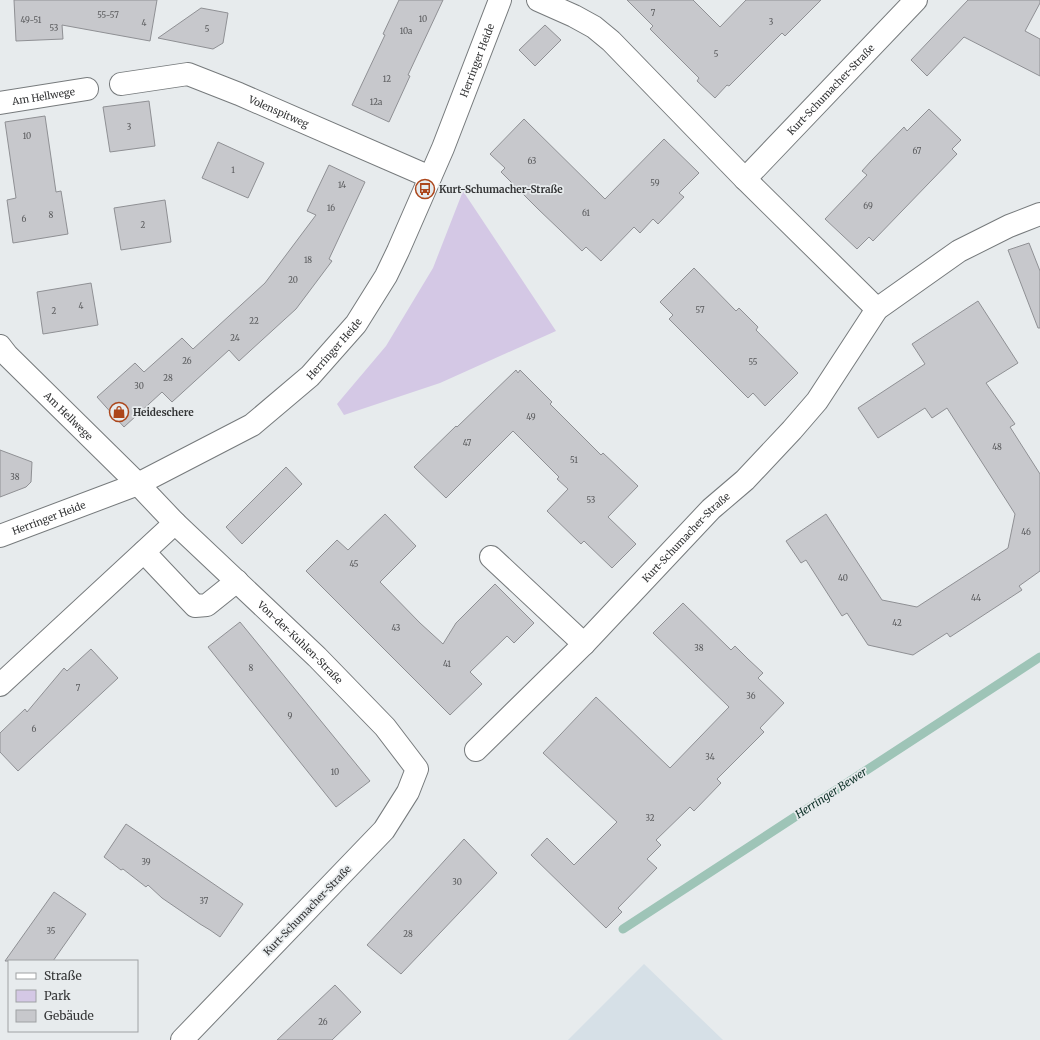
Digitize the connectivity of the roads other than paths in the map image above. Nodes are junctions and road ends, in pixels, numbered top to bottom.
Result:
1 (500, 0) edge
2 (538, 0) edge
3 (916, 0) edge
4 (121, 84) dead end
5 (87, 89) dead end
6 (0, 103) edge
7 (430, 177) junction
8 (745, 179) junction
9 (1040, 214) edge
10 (877, 309) junction
11 (0, 346) edge
12 (138, 484) junction
13 (175, 523) junction
14 (0, 536) edge
15 (144, 552) junction
16 (491, 557) dead end
17 (237, 581) junction
18 (584, 644) junction
19 (0, 685) edge
20 (476, 750) dead end
21 (417, 769) joint
22 (182, 1040) edge

1 - 7 street, Herringer Heide
2 - 8 street
3 - 8 street, Kurt-Schumacher-Straße
4 - 7 street, Volenspitweg
5 - 6 street, Am Hellwege
7 - 12 street, Herringer Heide
8 - 10 street
9 - 10 street, Kurt-Schumacher-Straße
10 - 18 street, Kurt-Schumacher-Straße
11 - 12 street, Am Hellwege
12 - 13 street, Von-der-Kuhlen-Straße
12 - 14 street, Herringer Heide
13 - 15 street
13 - 17 street, Von-der-Kuhlen-Straße
15 - 17 street
15 - 19 street
16 - 18 street
17 - 21 street, Von-der-Kuhlen-Straße
18 - 20 street, Kurt-Schumacher-Straße
21 - 22 street, Kurt-Schumacher-Straße

